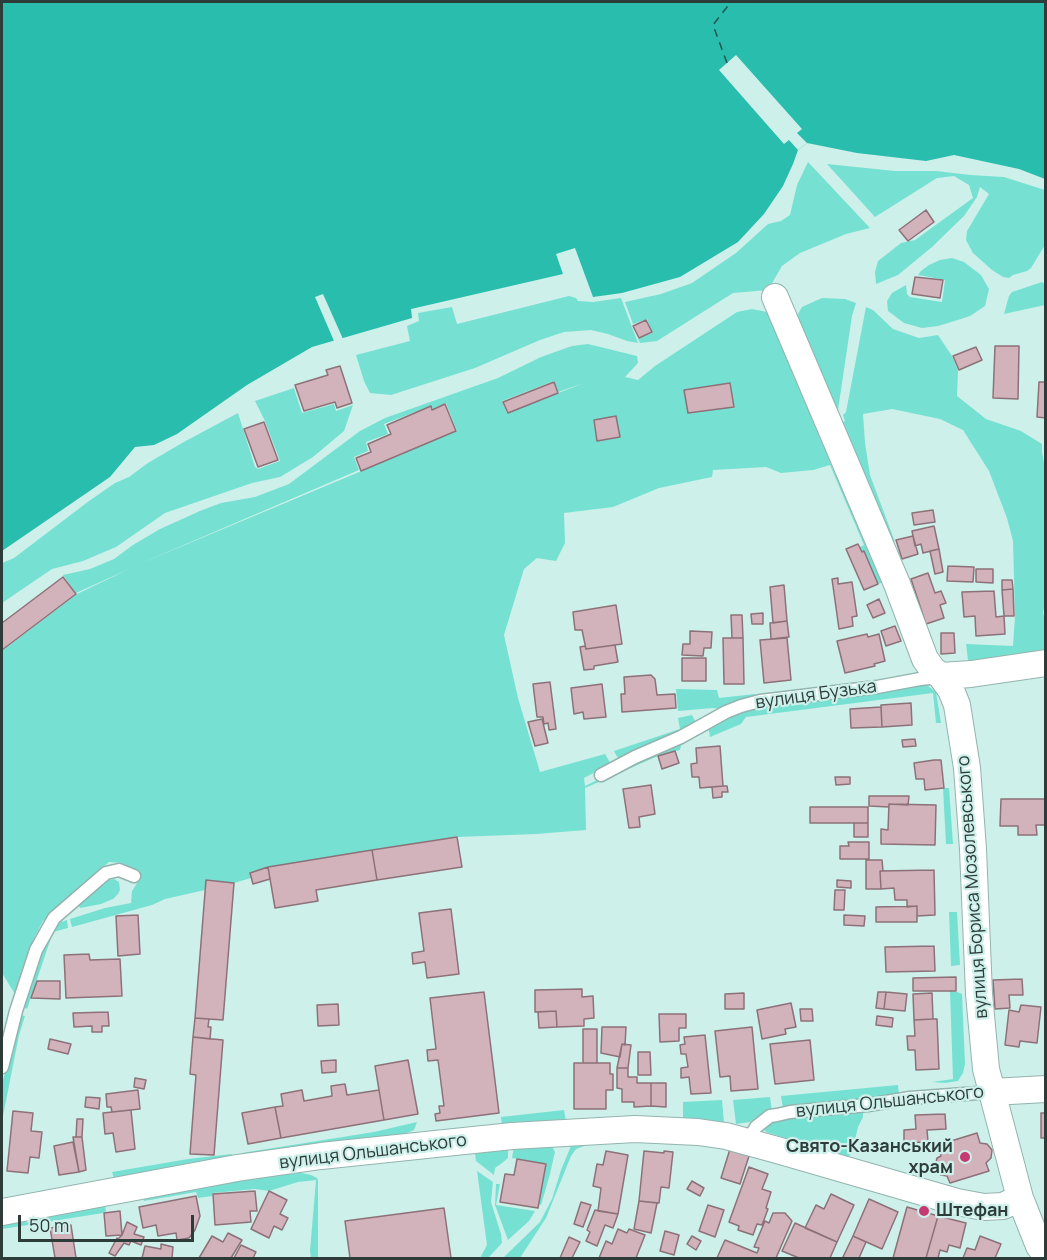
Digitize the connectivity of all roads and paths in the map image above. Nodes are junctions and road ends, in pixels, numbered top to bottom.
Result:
1 (775, 297) dead end
2 (1046, 663) edge
3 (941, 676) junction
4 (601, 775) dead end
5 (134, 876) dead end
6 (2, 1067) edge
7 (1046, 1089) edge
8 (992, 1092) junction
9 (747, 1142) junction
10 (1020, 1198) junction
11 (2, 1212) edge
12 (1046, 1255) edge

1 - 3 street, вулиця Бориса Мозолевського
2 - 3 street, вулиця Бузька
3 - 4 lane, вулиця Бузька
3 - 8 street, вулиця Бориса Мозолевського
5 - 6 lane
7 - 8 street, вулиця Ольшанського
8 - 9 lane, вулиця Ольшанського
8 - 10 street, вулиця Бориса Мозолевського
9 - 10 street, вулиця Ольшанського
9 - 11 street, вулиця Ольшанського
10 - 12 street, вулиця Бориса Мозолевського

